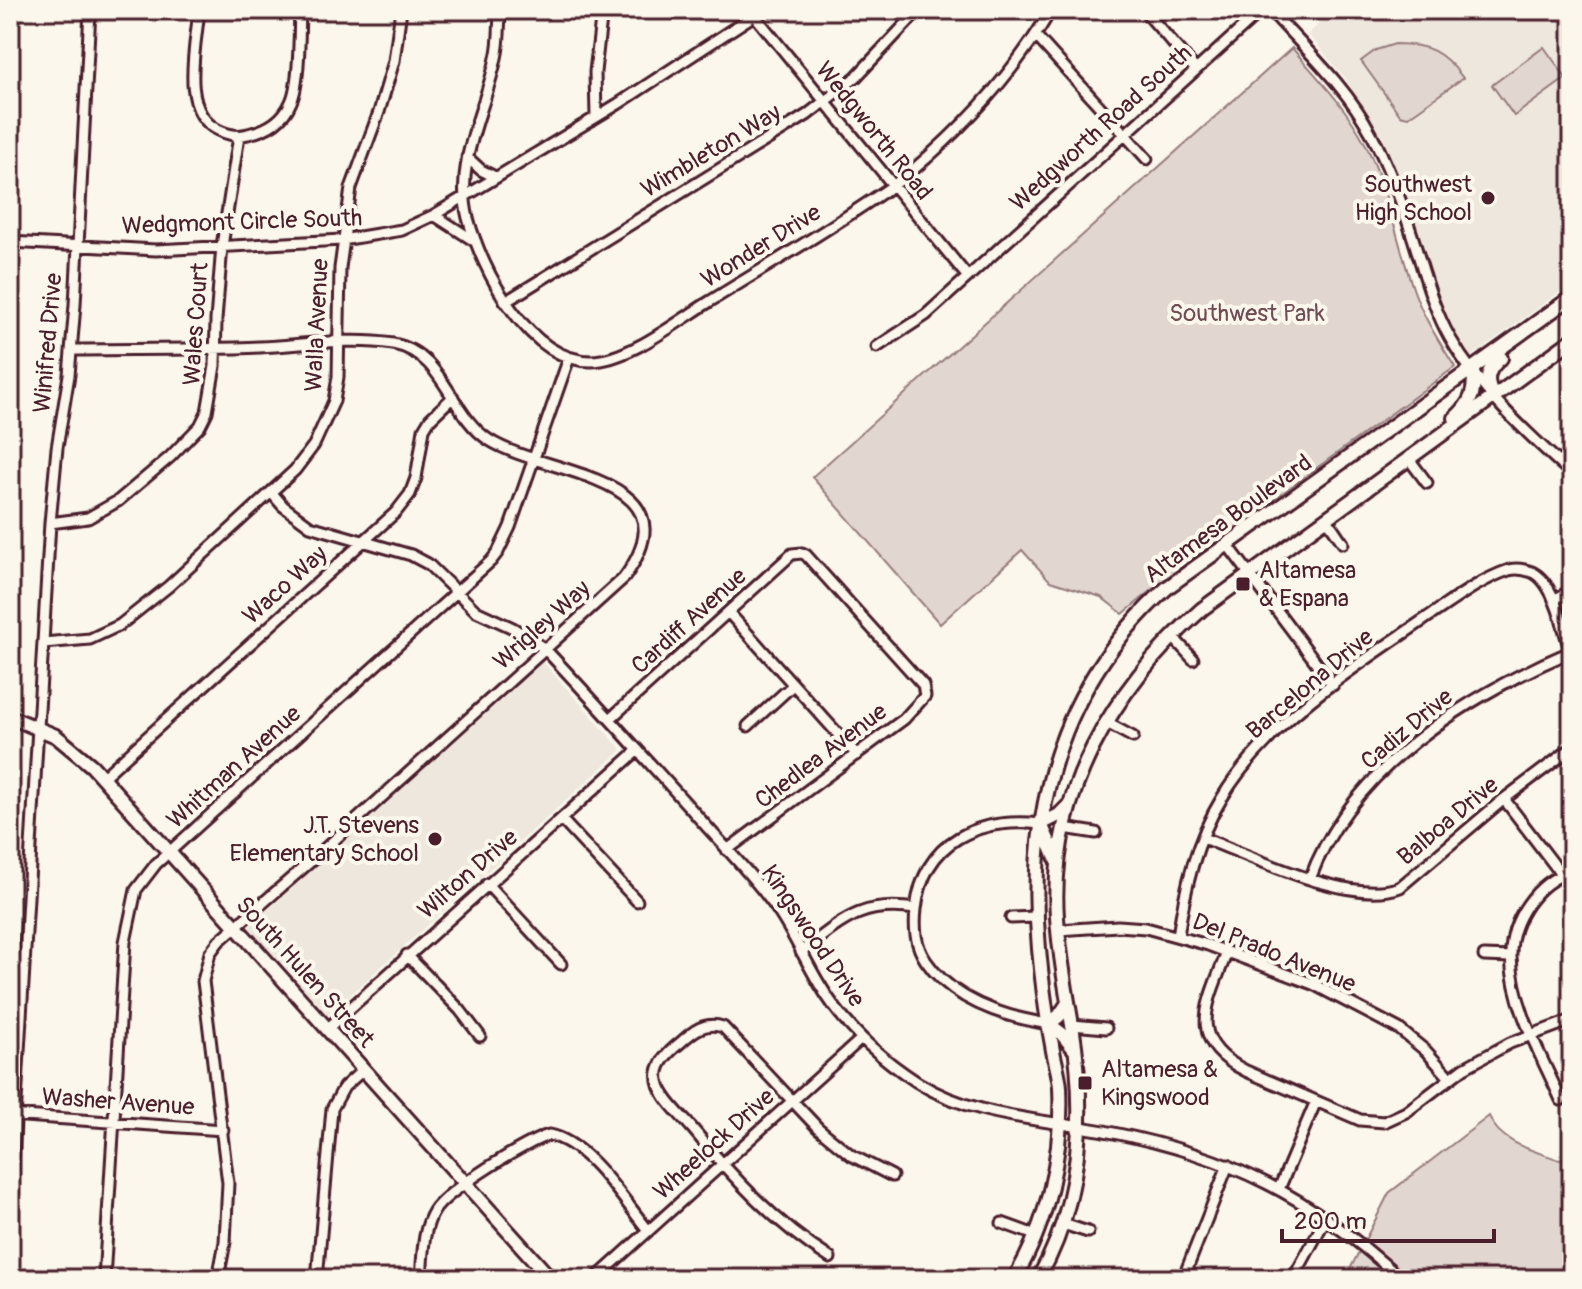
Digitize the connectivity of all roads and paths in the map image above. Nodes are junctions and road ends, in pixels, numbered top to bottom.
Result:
1 (90, 10) edge
2 (199, 10) edge
3 (300, 10) edge
4 (401, 10) edge
5 (500, 10) edge
6 (602, 10) edge
7 (919, 10) edge
8 (1051, 10) edge
9 (1144, 10) edge
10 (1262, 10) edge
11 (1270, 10) edge
12 (756, 12) edge
13 (1036, 36) junction
14 (1196, 70) junction
15 (825, 101) junction
16 (596, 117) junction
17 (239, 136) junction
18 (1126, 136) junction
19 (467, 157) junction
20 (1147, 159) dead end
21 (495, 177) junction
22 (893, 186) junction
23 (465, 195) junction
24 (434, 215) junction
25 (342, 240) junction
26 (10, 242) edge
27 (476, 242) junction
28 (77, 245) junction
29 (222, 246) junction
30 (967, 276) junction
31 (1572, 297) edge
32 (505, 302) junction
33 (1518, 337) junction
34 (340, 343) junction
35 (1571, 343) edge
36 (877, 347) dead end
37 (215, 349) junction
38 (71, 350) junction
39 (569, 358) junction
40 (1473, 371) junction
41 (453, 397) junction
42 (1493, 397) junction
43 (1434, 440) junction
44 (532, 458) junction
45 (1409, 459) junction
46 (1572, 474) edge
47 (1427, 483) dead end
48 (271, 492) junction
49 (1326, 518) junction
50 (50, 523) junction
51 (362, 543) junction
52 (1343, 543) dead end
53 (1227, 544) junction
54 (1248, 574) junction
55 (1572, 590) edge
56 (456, 592) junction
57 (1554, 600) junction
58 (729, 613) junction
59 (1172, 636) junction
60 (43, 643) junction
61 (545, 649) junction
62 (1571, 655) edge
63 (1193, 659) dead end
64 (793, 685) junction
65 (923, 685) joint
66 (1333, 685) junction
67 (10, 717) edge
68 (610, 719) junction
69 (1105, 722) junction
70 (748, 726) dead end
71 (39, 727) junction
72 (1133, 737) dead end
73 (1572, 748) edge
74 (638, 750) junction
75 (857, 755) junction
76 (102, 778) junction
77 (1504, 799) junction
78 (1070, 803) junction
79 (561, 819) junction
80 (1041, 824) junction
81 (1064, 828) junction
82 (1096, 833) dead end
83 (1203, 838) junction
84 (727, 850) junction
85 (169, 853) junction
86 (1058, 865) junction
87 (1567, 873) edge
88 (1310, 879) junction
89 (487, 884) junction
90 (637, 901) dead end
91 (1036, 902) junction
92 (916, 909) junction
93 (1036, 917) junction
94 (1011, 918) dead end
95 (235, 927) junction
96 (1058, 930) junction
97 (1178, 936) junction
98 (1039, 949) junction
99 (801, 952) junction
100 (1227, 952) junction
101 (407, 955) junction
102 (1484, 956) dead end
103 (1511, 957) junction
104 (561, 964) dead end
105 (1068, 1003) junction
106 (1572, 1020) edge
107 (1049, 1024) junction
108 (1072, 1025) junction
109 (1106, 1028) dead end
110 (327, 1029) junction
111 (1532, 1035) junction
112 (480, 1036) dead end
113 (860, 1040) junction
114 (1076, 1051) junction
115 (363, 1070) junction
116 (1450, 1078) junction
117 (1561, 1100) dead end
118 (1316, 1101) junction
119 (791, 1102) junction
120 (13, 1115) edge
121 (115, 1121) junction
122 (1060, 1125) junction
123 (1080, 1128) junction
124 (223, 1130) junction
125 (721, 1165) junction
126 (1228, 1165) junction
127 (892, 1176) dead end
128 (466, 1183) junction
129 (1279, 1189) junction
130 (10, 1205) edge
131 (1326, 1218) junction
132 (1002, 1223) dead end
133 (1063, 1224) junction
134 (648, 1230) junction
135 (1088, 1232) dead end
136 (1035, 1235) junction
137 (830, 1258) dead end
138 (1572, 1272) edge
139 (1018, 1277) edge
140 (104, 1279) edge
141 (218, 1279) edge
142 (317, 1279) edge
143 (421, 1279) edge
144 (551, 1279) edge
145 (595, 1279) edge
146 (1038, 1279) edge
147 (1183, 1279) edge
148 (1293, 1279) edge
149 (1401, 1279) edge
150 (1567, 1279) edge

1 - 28 street, Winifred Drive
2 - 17 street
3 - 17 street
4 - 25 street, Walla Avenue
5 - 19 street
6 - 16 street
7 - 15 street, Wimbleton Way
8 - 13 street, Wonder Drive
9 - 14 street
10 - 14 street, Wedgworth Road South
11 - 40 street
12 - 15 street, Wedgworth Road
12 - 16 street, Wedgmont Circle South
13 - 18 street
13 - 22 street, Wonder Drive
14 - 18 street, Wedgworth Road South
15 - 22 street, Wedgworth Road
15 - 32 street, Wimbleton Way
16 - 21 street, Wedgmont Circle South
17 - 29 street, Wales Court
18 - 20 street
18 - 30 street, Wedgworth Road South
19 - 21 street
19 - 23 street
21 - 23 street, Wedgmont Circle South
22 - 30 street, Wedgworth Road
22 - 39 street, Wonder Drive
23 - 24 street, Wedgmont Circle South
23 - 27 street
24 - 25 street, Wedgmont Circle South
24 - 27 street
25 - 29 street, Wedgmont Circle South
25 - 34 street, Walla Avenue
26 - 28 street, Wedgmont Circle South
27 - 32 street
28 - 29 street, Wedgmont Circle South
28 - 38 street, Winifred Drive
29 - 37 street, Wales Court
30 - 36 street, Wedgworth Road South
31 - 33 main road, Altamesa Boulevard
32 - 39 street
33 - 40 main road, Altamesa Boulevard
33 - 42 main road
34 - 37 street, Wrigley Way
34 - 41 street, Wrigley Way
34 - 48 street, Walla Avenue
35 - 42 main road
37 - 38 street, Wrigley Way
37 - 50 street, Wales Court
38 - 50 street, Winifred Drive
39 - 44 street, Whitman Avenue
40 - 42 street
40 - 43 main road
40 - 53 main road, Altamesa Boulevard
41 - 44 street, Wrigley Way
41 - 51 street, Waco Way
42 - 43 main road
42 - 46 street
43 - 45 main road
44 - 56 street, Whitman Avenue
44 - 61 street, Wrigley Way
45 - 47 street
45 - 49 main road
48 - 51 street, Kingswood Drive
48 - 60 street, Walla Avenue
49 - 52 street
49 - 54 main road
50 - 60 street, Winifred Drive
51 - 56 street, Kingswood Drive
51 - 76 street, Waco Way
53 - 54 street
53 - 80 main road, Altamesa Boulevard
54 - 59 main road
54 - 66 street
55 - 57 street
56 - 61 street, Kingswood Drive
56 - 85 street, Whitman Avenue
57 - 62 street
57 - 66 street, Barcelona Drive
58 - 64 street
58 - 65 street, Cardiff Avenue
58 - 68 street, Cardiff Avenue
59 - 63 street
59 - 69 main road
60 - 71 street, Winifred Drive
61 - 68 street, Kingswood Drive
61 - 95 street, Wrigley Way
62 - 88 street, Cadiz Drive
64 - 70 street
64 - 75 street
65 - 75 street, Chedlea Avenue
66 - 83 street, Barcelona Drive
67 - 71 main road, South Hulen Street
68 - 74 street, Kingswood Drive
69 - 72 street
69 - 78 main road
71 - 76 main road, South Hulen Street
71 - 120 street, Winifred Drive
73 - 77 street, Balboa Drive
74 - 79 street, Wilton Drive
74 - 84 street, Kingswood Drive
75 - 84 street, Chedlea Avenue
76 - 85 main road, South Hulen Street
77 - 87 street
77 - 88 street, Balboa Drive
78 - 80 main road
78 - 81 main road
79 - 89 street, Wilton Drive
79 - 90 street
80 - 86 main road
80 - 91 main road, Altamesa Boulevard
80 - 92 street
81 - 82 street
81 - 86 main road
83 - 88 street, Balboa Drive
83 - 97 street, Barcelona Drive
84 - 99 street, Kingswood Drive
85 - 95 main road, South Hulen Street
85 - 121 street, Whitman Avenue
86 - 96 main road
87 - 103 street
89 - 101 street, Wilton Drive
89 - 104 street
91 - 93 main road, Altamesa Boulevard
91 - 96 main road
92 - 99 street
92 - 107 street
93 - 94 street
93 - 98 main road, Altamesa Boulevard
95 - 110 main road, South Hulen Street
95 - 124 street, Wrigley Way
96 - 97 street, Del Prado Avenue
96 - 98 main road
96 - 105 main road
97 - 100 street, Del Prado Avenue
98 - 107 main road, Altamesa Boulevard
99 - 113 street, Kingswood Drive
100 - 116 street, Del Prado Avenue
100 - 118 street
101 - 110 street, Wilton Drive
101 - 112 street
102 - 103 street
103 - 111 street
105 - 107 main road
105 - 108 main road
106 - 111 street
107 - 114 main road
107 - 122 main road, Altamesa Boulevard
108 - 109 street
108 - 114 main road
110 - 115 main road, South Hulen Street
111 - 116 street
111 - 117 street
113 - 119 street, Wheelock Drive
113 - 122 street, Kingswood Drive
114 - 123 main road
115 - 128 main road, South Hulen Street
115 - 142 street
116 - 118 street
118 - 129 street
119 - 125 street, Wheelock Drive
119 - 125 street
119 - 127 street
120 - 121 street, Washer Avenue
120 - 130 street, Winifred Drive
121 - 124 street, Washer Avenue
121 - 140 street, Whitman Avenue
122 - 123 street, Kingswood Drive
122 - 136 main road, Altamesa Boulevard
123 - 126 street, Kingswood Drive
123 - 133 main road
124 - 141 street, Wrigley Way
125 - 134 street, Wheelock Drive
125 - 137 street
126 - 129 street, Kingswood Drive
126 - 147 street
128 - 134 street
128 - 143 street
128 - 144 main road, South Hulen Street
129 - 131 street, Kingswood Drive
131 - 148 street
131 - 149 street, Kingswood Drive
132 - 136 street
133 - 135 street
133 - 146 main road
134 - 145 street, Wheelock Drive
136 - 139 main road, Altamesa Boulevard
138 - 150 street

